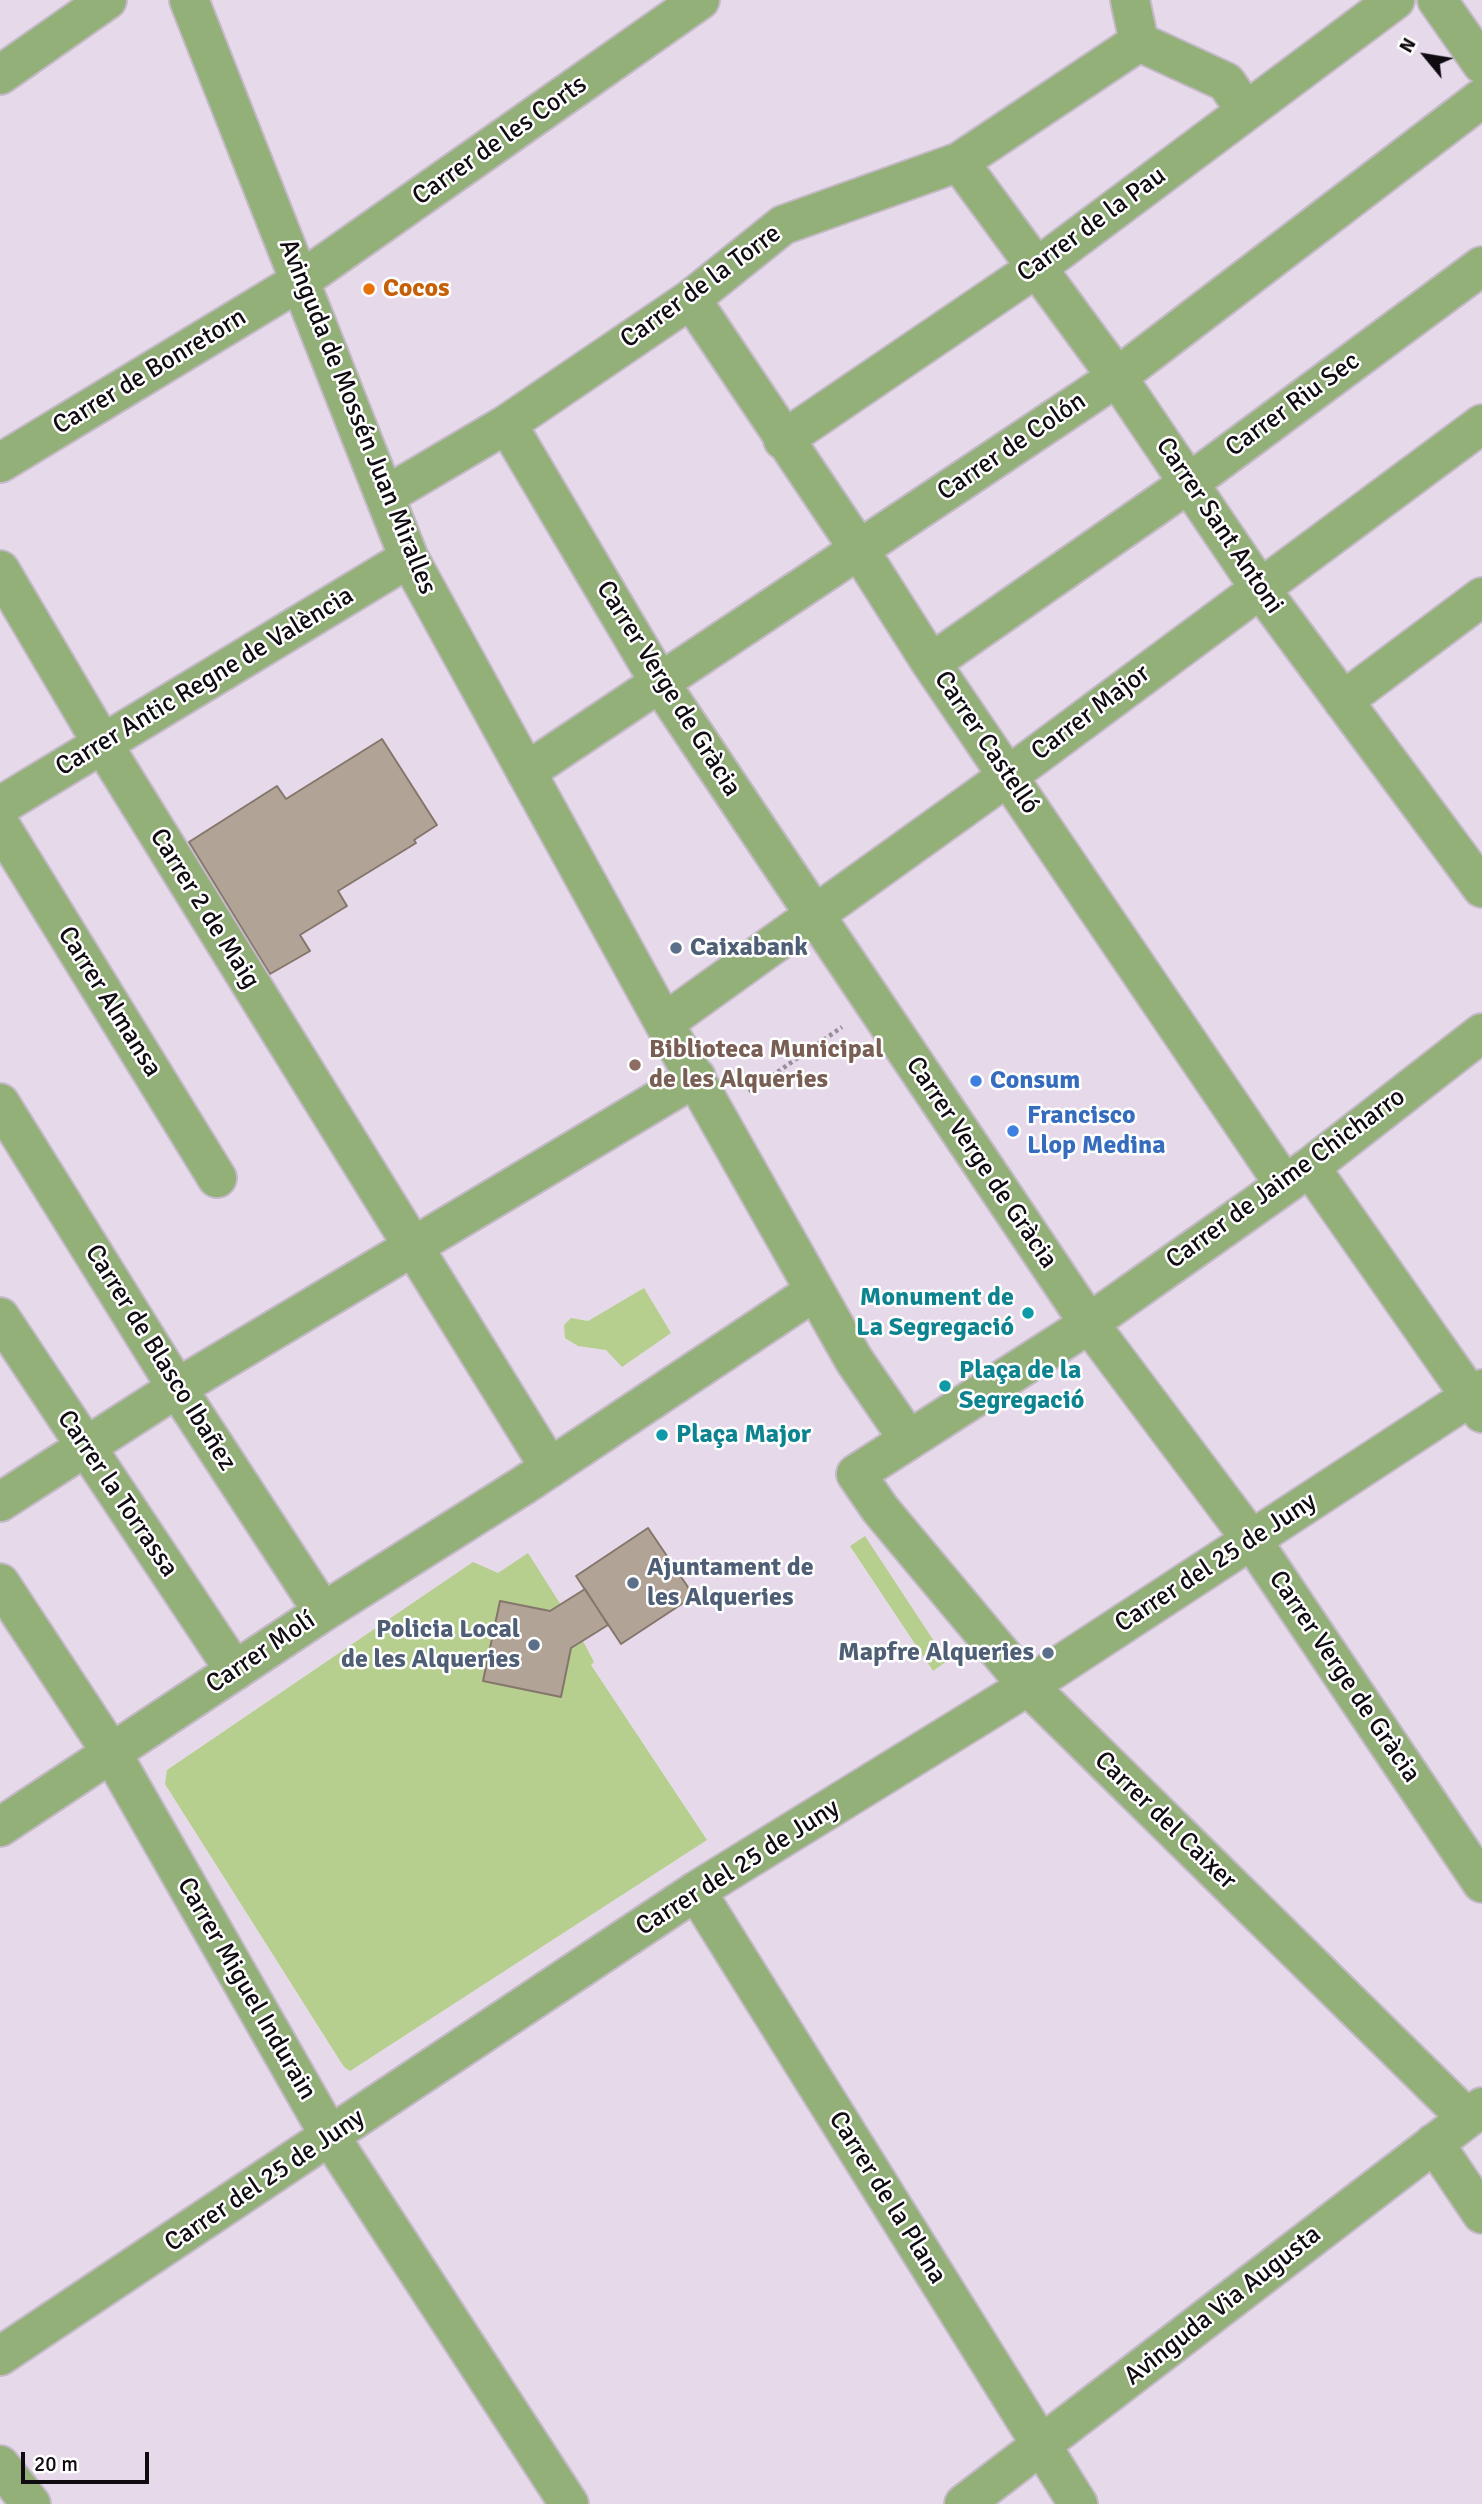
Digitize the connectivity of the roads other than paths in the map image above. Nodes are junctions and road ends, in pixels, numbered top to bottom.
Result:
1 (107, 0) edge
2 (189, 0) edge
3 (700, 0) edge
4 (1130, 0) edge
5 (1395, 0) edge
6 (1437, 0) edge
7 (1139, 42) junction
8 (1482, 64) edge
9 (0, 75) edge
10 (1482, 98) edge
11 (1246, 111) junction
12 (959, 162) junction
13 (1039, 266) junction
14 (1482, 266) edge
15 (300, 281) junction
16 (691, 299) junction
17 (1117, 377) junction
18 (507, 424) junction
19 (1482, 424) edge
20 (783, 440) junction
21 (0, 463) edge
22 (1189, 483) junction
23 (385, 496) junction
24 (859, 548) junction
25 (410, 558) junction
26 (0, 570) edge
27 (1259, 587) junction
28 (1482, 597) edge
29 (931, 663) junction
30 (660, 683) junction
31 (1343, 701) junction
32 (102, 743) junction
33 (526, 772) junction
34 (1008, 776) junction
35 (0, 806) edge
36 (0, 825) edge
37 (1482, 888) edge
38 (815, 915) junction
39 (664, 1023) junction
40 (1482, 1033) edge
41 (696, 1077) junction
42 (0, 1102) edge
43 (1297, 1175) junction
44 (217, 1178) dead end
45 (413, 1245) junction
46 (816, 1291) junction
47 (0, 1317) edge
48 (1088, 1322) junction
49 (177, 1388) junction
50 (1478, 1400) edge
51 (909, 1440) junction
52 (87, 1448) junction
53 (537, 1477) junction
54 (0, 1502) edge
55 (1251, 1539) junction
56 (0, 1583) edge
57 (323, 1612) junction
58 (235, 1671) junction
59 (1028, 1686) junction
60 (111, 1752) junction
61 (2, 1821) edge
62 (1482, 1883) edge
63 (696, 1891) junction
64 (1474, 2112) edge
65 (331, 2138) junction
66 (1434, 2143) junction
67 (1482, 2214) edge
68 (0, 2356) edge
69 (1041, 2445) junction
70 (0, 2465) edge
71 (31, 2504) edge
72 (569, 2504) edge
73 (964, 2504) edge
74 (1078, 2504) edge

1 - 9 street
2 - 15 street, Avinguda de Mossén Juan Miralles
3 - 15 street, Carrer de les Corts
4 - 7 street
5 - 11 street, Carrer de la Pau
6 - 8 street
7 - 11 street
7 - 12 street, Carrer de la Torre
10 - 17 street, Carrer de Colón
11 - 13 street, Carrer de la Pau
12 - 13 street, Carrer Sant Antoni
12 - 16 street, Carrer de la Torre
13 - 17 street, Carrer Sant Antoni
13 - 20 street, Carrer de la Pau
14 - 22 street, Carrer Riu Sec
15 - 21 street, Carrer de Bonretorn
15 - 23 street, Avinguda de Mossén Juan Miralles
16 - 18 street, Carrer de la Torre
16 - 20 street, Carrer Castelló
17 - 22 street, Carrer Sant Antoni
17 - 24 street, Carrer de Colón
18 - 23 street, Carrer de la Torre
18 - 30 street, Carrer Verge de Gràcia
19 - 27 street, Carrer Major
20 - 24 street, Carrer Castelló
22 - 27 street, Carrer Sant Antoni
22 - 29 street, Carrer Riu Sec
23 - 25 street, Avinguda de Mossén Juan Miralles
24 - 29 street, Carrer Castelló
24 - 30 street, Carrer de Colón
25 - 32 street, Carrer Antic Regne de València
25 - 33 street, Avinguda de Mossén Juan Miralles
26 - 32 street, Carrer 2 de Maig
27 - 31 street, Carrer Sant Antoni
27 - 34 street, Carrer Major
28 - 31 street
29 - 34 street, Carrer Castelló
30 - 33 street, Carrer de Colón
30 - 38 street, Carrer Verge de Gràcia
31 - 37 street, Carrer Sant Antoni
32 - 35 street, Carrer Antic Regne de València
32 - 45 street, Carrer 2 de Maig
33 - 39 street, Avinguda de Mossén Juan Miralles
34 - 38 street, Carrer Major
34 - 43 street, Carrer Castelló
36 - 44 street, Carrer Almansa
38 - 39 street, Carrer Major
38 - 48 street, Carrer Verge de Gràcia
39 - 41 street, Avinguda de Mossén Juan Miralles
40 - 43 street, Carrer de Jaime Chicharro
41 - 45 street
41 - 46 street
42 - 49 street, Carrer de Blasco Ibañez
43 - 48 street, Carrer de Jaime Chicharro
43 - 50 street, Carrer Castelló
45 - 49 street
45 - 53 street
46 - 51 street
46 - 53 street
47 - 52 street, Carrer la Torrassa
48 - 51 street
48 - 55 street, Carrer Verge de Gràcia
49 - 52 street
49 - 57 street, Carrer de Blasco Ibañez
50 - 55 street, Carrer del 25 de Juny
51 - 59 street, Carrer del Caixer
52 - 54 street
52 - 58 street, Carrer la Torrassa
53 - 57 street, Carrer Molí
55 - 59 street, Carrer del 25 de Juny
55 - 62 street, Carrer Verge de Gràcia
56 - 60 street, Carrer Miguel Indurain
57 - 58 street, Carrer Molí
58 - 60 street, Carrer Molí
59 - 63 street, Carrer del 25 de Juny
59 - 64 street, Carrer del Caixer
60 - 61 street, Carrer Molí
60 - 65 street, Carrer Miguel Indurain
63 - 65 street, Carrer del 25 de Juny
63 - 69 street, Carrer de la Plana
64 - 66 street, Avinguda Via Augusta
65 - 68 street, Carrer del 25 de Juny
65 - 72 street, Carrer Miguel Indurain
66 - 67 street
66 - 69 street, Avinguda Via Augusta
69 - 73 street, Avinguda Via Augusta
69 - 74 street, Carrer de la Plana
70 - 71 street

